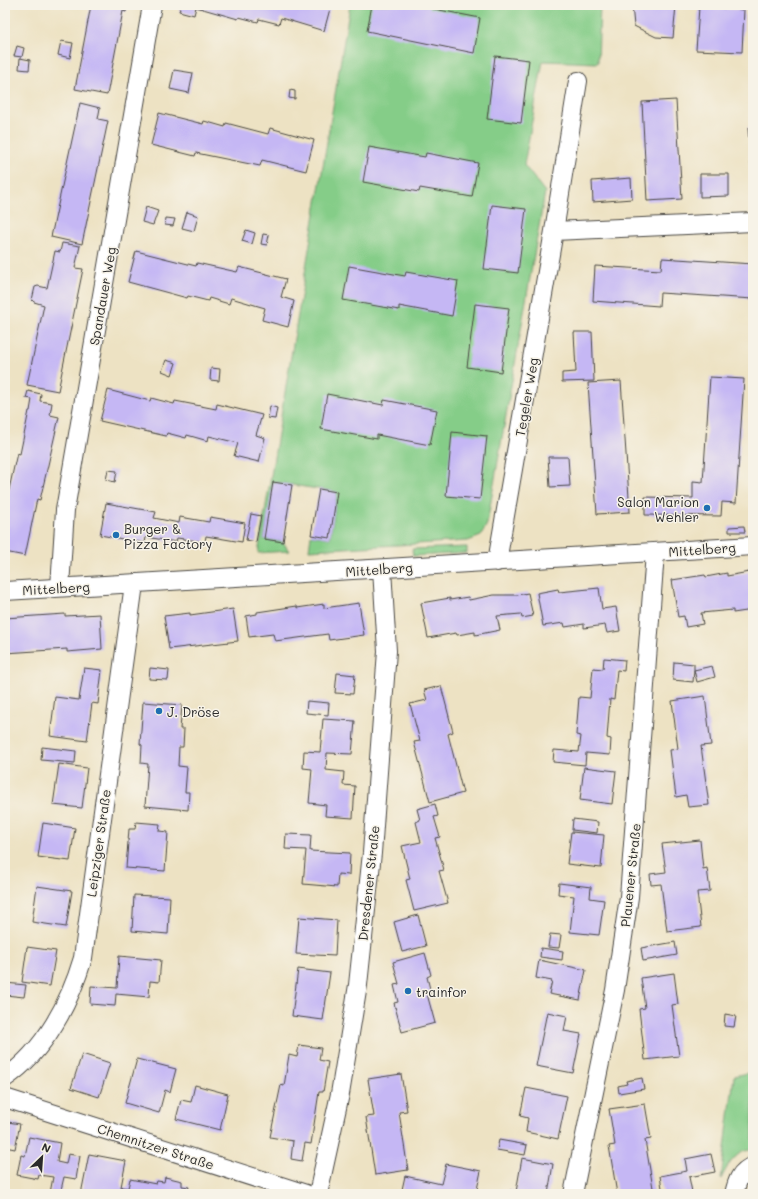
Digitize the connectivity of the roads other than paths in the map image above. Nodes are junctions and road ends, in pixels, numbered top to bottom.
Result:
1 (152, 5) edge
2 (578, 81) dead end
3 (753, 222) edge
4 (554, 231) junction
5 (753, 546) edge
6 (655, 553) junction
7 (497, 562) junction
8 (382, 569) junction
9 (134, 584) junction
10 (60, 587) junction
11 (5, 591) edge
12 (5, 1078) edge
13 (5, 1098) edge
14 (753, 1166) edge
15 (306, 1194) edge
16 (318, 1194) edge
17 (573, 1194) edge
18 (734, 1194) edge

1 - 10 street, Spandauer Weg
2 - 4 street, Tegeler Weg
3 - 4 street
4 - 7 street, Tegeler Weg
5 - 6 street, Mittelberg
6 - 7 street, Mittelberg
6 - 17 street, Plauener Straße
7 - 8 street, Mittelberg
8 - 9 street, Mittelberg
8 - 16 street, Dresdener Straße
9 - 10 street, Mittelberg
9 - 12 street, Leipziger Straße
10 - 11 street, Mittelberg
13 - 15 street, Chemnitzer Straße
14 - 18 street

